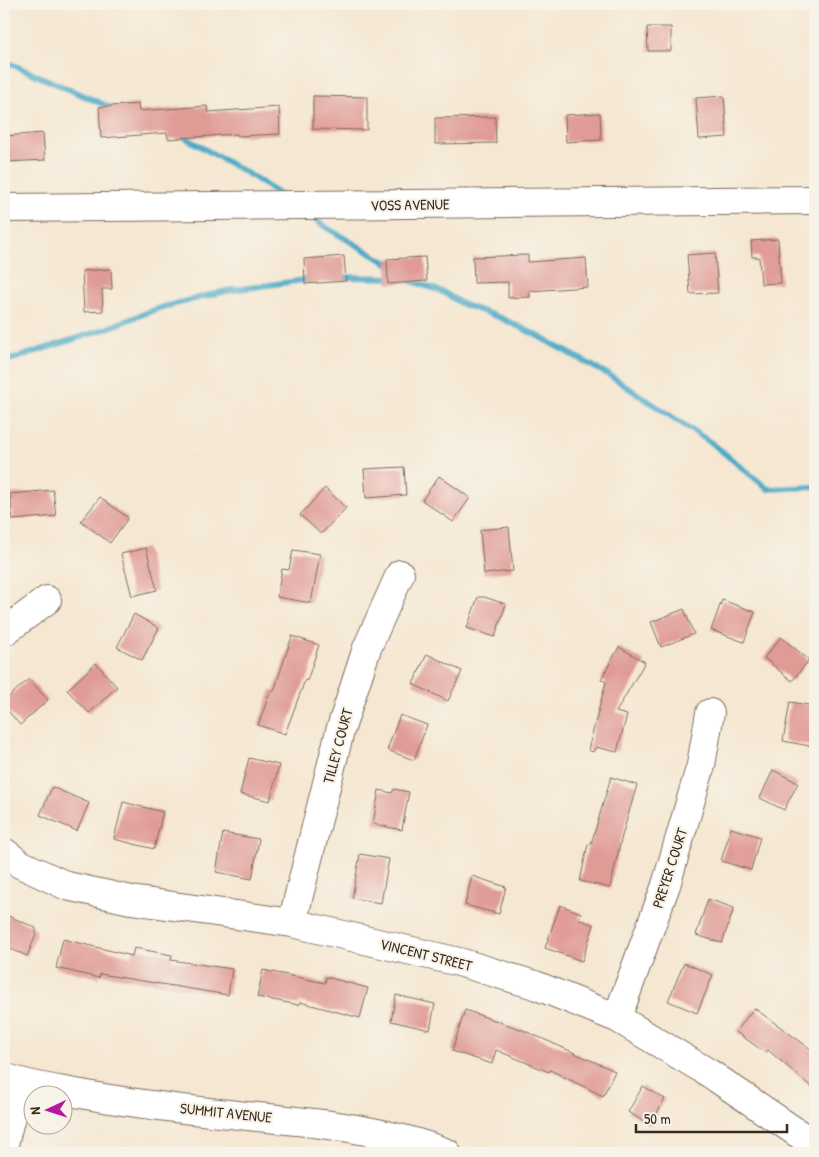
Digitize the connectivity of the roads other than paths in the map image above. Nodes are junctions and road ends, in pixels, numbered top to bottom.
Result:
1 (815, 200) edge
2 (4, 208) edge
3 (400, 574) dead end
4 (47, 600) dead end
5 (4, 632) edge
6 (710, 714) dead end
7 (4, 852) edge
8 (292, 923) junction
9 (617, 1018) junction
10 (13, 1080) edge
11 (4, 1144) edge
12 (815, 1145) edge
13 (447, 1153) edge

1 - 2 street, VOSS AVENUE
3 - 8 street, TILLEY COURT
4 - 5 street
6 - 9 street, PREYER COURT
7 - 8 street, VINCENT STREET
8 - 9 street, VINCENT STREET
9 - 12 street, VINCENT STREET
10 - 11 street
10 - 13 street, SUMMIT AVENUE

